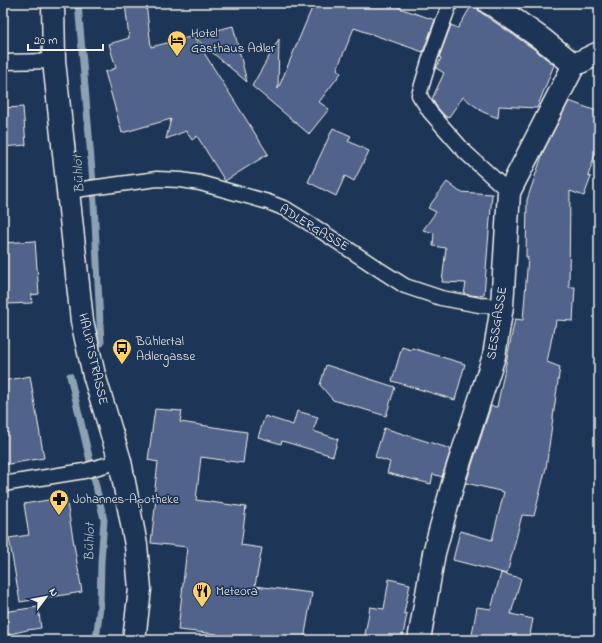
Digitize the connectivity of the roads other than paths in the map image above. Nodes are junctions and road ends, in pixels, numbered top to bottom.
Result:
1 (53, 3) edge
2 (450, 3) edge
3 (489, 3) edge
4 (599, 53) edge
5 (54, 61) junction
6 (3, 62) edge
7 (574, 65) junction
8 (75, 190) junction
9 (509, 192) junction
10 (502, 306) junction
11 (120, 461) junction
12 (3, 484) edge
13 (134, 640) edge
14 (419, 640) edge

1 - 5 street, HAUPTSTRASSE
2 - 9 lane
3 - 7 street
4 - 7 street
5 - 6 lane
5 - 8 street, HAUPTSTRASSE
7 - 9 street, SESSGASSE
8 - 10 lane, ADLERGASSE
8 - 11 street, HAUPTSTRASSE
9 - 10 street, SESSGASSE
10 - 14 street, SESSGASSE
11 - 12 lane
11 - 13 street, HAUPTSTRASSE

